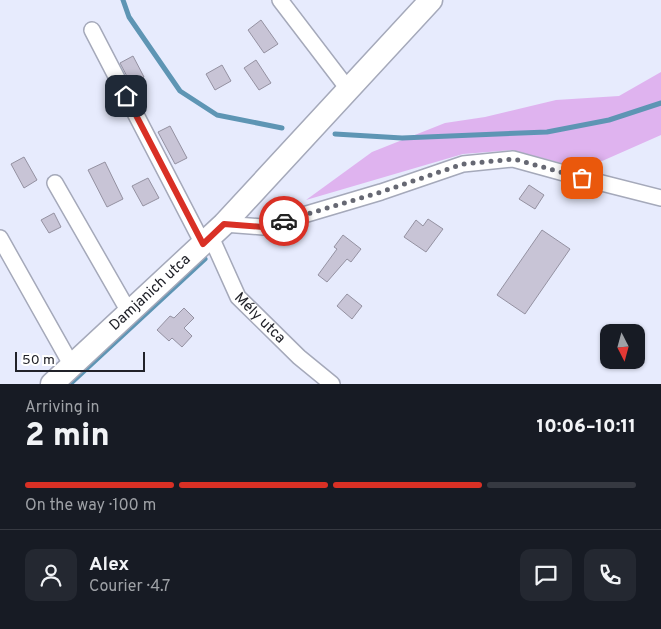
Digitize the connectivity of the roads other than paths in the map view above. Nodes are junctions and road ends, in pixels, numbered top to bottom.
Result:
1 (280, 0) edge
2 (431, 0) edge
3 (92, 30) dead end
4 (348, 89) junction
5 (55, 183) dead end
6 (661, 198) edge
7 (213, 235) junction
8 (0, 238) edge
9 (129, 312) junction
10 (72, 366) junction
11 (52, 384) edge
12 (332, 384) edge

1 - 4 street
2 - 4 main road, Damjanich utca
3 - 7 street, Mély utca
4 - 7 main road, Damjanich utca
5 - 9 street
6 - 7 street
7 - 9 main road, Damjanich utca
7 - 12 street, Mély utca
8 - 10 street
9 - 10 main road, Damjanich utca
10 - 11 main road, Damjanich utca

